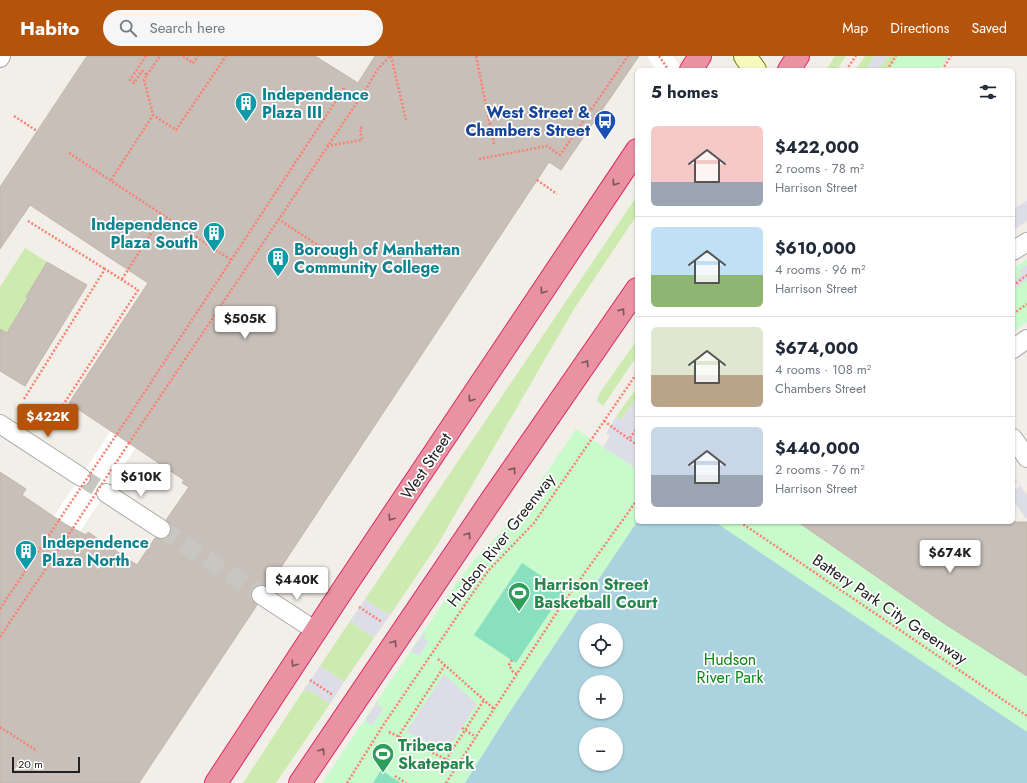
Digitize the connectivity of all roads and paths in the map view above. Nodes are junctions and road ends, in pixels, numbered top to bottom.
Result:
1 (146, 56) edge
2 (160, 56) edge
3 (183, 56) edge
4 (198, 56) edge
5 (226, 56) edge
6 (391, 56) edge
7 (476, 56) edge
8 (628, 56) edge
9 (659, 56) edge
10 (700, 56) edge
11 (745, 56) edge
12 (798, 56) edge
13 (856, 56) edge
14 (896, 56) edge
15 (951, 56) edge
16 (667, 68) edge
17 (692, 68) edge
18 (753, 68) edge
19 (790, 68) edge
20 (847, 68) edge
21 (888, 68) edge
22 (943, 68) edge
23 (147, 75) junction
24 (345, 87) dead end
25 (153, 115) junction
26 (14, 116) dead end
27 (406, 120) dead end
28 (364, 127) dead end
29 (37, 131) dead end
30 (494, 144) dead end
31 (327, 146) junction
32 (69, 153) dead end
33 (635, 153) edge
34 (479, 159) dead end
35 (111, 180) junction
36 (537, 180) dead end
37 (557, 194) dead end
38 (163, 216) junction
39 (278, 219) junction
40 (28, 221) dead end
41 (1027, 242) edge
42 (1015, 251) edge
43 (339, 259) dead end
44 (231, 260) junction
45 (105, 269) junction
46 (1027, 275) edge
47 (122, 280) junction
48 (1015, 284) edge
49 (635, 292) edge
50 (1027, 304) edge
51 (1015, 313) edge
52 (1027, 339) edge
53 (1015, 348) edge
54 (635, 376) edge
55 (24, 399) dead end
56 (54, 419) dead end
57 (604, 421) junction
58 (0, 424) edge
59 (635, 431) edge
60 (630, 438) junction
61 (1015, 441) edge
62 (635, 443) edge
63 (1027, 458) edge
64 (81, 476) tunnel mouth
65 (106, 493) tunnel mouth
66 (635, 503) edge
67 (743, 524) edge
68 (161, 529) tunnel mouth
69 (560, 589) dead end
70 (573, 589) junction
71 (261, 595) tunnel mouth
72 (359, 607) dead end
73 (0, 609) edge
74 (384, 623) dead end
75 (316, 631) junction
76 (0, 637) edge
77 (438, 659) dead end
78 (512, 660) dead end
79 (446, 665) junction
80 (516, 674) junction
81 (310, 680) dead end
82 (335, 696) dead end
83 (484, 700) junction
84 (494, 709) junction
85 (1027, 716) edge
86 (0, 727) edge
87 (464, 728) junction
88 (389, 732) dead end
89 (398, 737) junction
90 (476, 737) junction
91 (37, 751) dead end
92 (446, 760) junction
93 (458, 765) junction
94 (395, 776) dead end
95 (216, 783) edge
96 (300, 783) edge
97 (347, 783) edge
98 (406, 783) edge
99 (446, 783) edge

1 - 23 path
2 - 23 path
3 - 4 path
5 - 25 path
6 - 27 path
6 - 31 path
7 - 30 path
8 - 34 path
9 - 16 path
10 - 17 highway
11 - 18 main road
12 - 19 highway
13 - 20 path
14 - 21 path
15 - 22 path
23 - 25 path
24 - 44 path
25 - 35 path
26 - 29 path
28 - 31 path
31 - 39 path
32 - 35 path
33 -> 75 highway, West Street
35 - 38 path
36 - 37 path
38 - 44 path
38 - 47 path
39 - 43 path
39 - 76 path, bridge
40 - 45 path
41 - 42 street
44 - 73 path, bridge
45 - 47 path
45 - 55 path
46 - 48 path
47 - 56 path
96 -> 49 highway
50 - 51 path
52 - 53 street
54 - 57 path, Hudson River Greenway
57 - 60 path
57 - 97 path, Hudson River Greenway
58 - 64 street
59 - 60 path
60 - 62 path
61 - 63 street
65 - 68 street
66 - 70 path
67 - 85 path, Battery Park City Greenway
69 - 70 path
70 - 80 path
71 - 75 street
72 - 74 path
75 -> 95 highway, West Street
77 - 79 path
78 - 80 path
79 - 83 path
79 - 89 path
80 - 84 path
81 - 82 path
83 - 84 path
83 - 87 path
84 - 90 path
86 - 91 path
87 - 90 path
87 - 92 path
88 - 89 path
89 - 92 path
90 - 93 path
92 - 93 path
93 - 99 path
94 - 98 path

